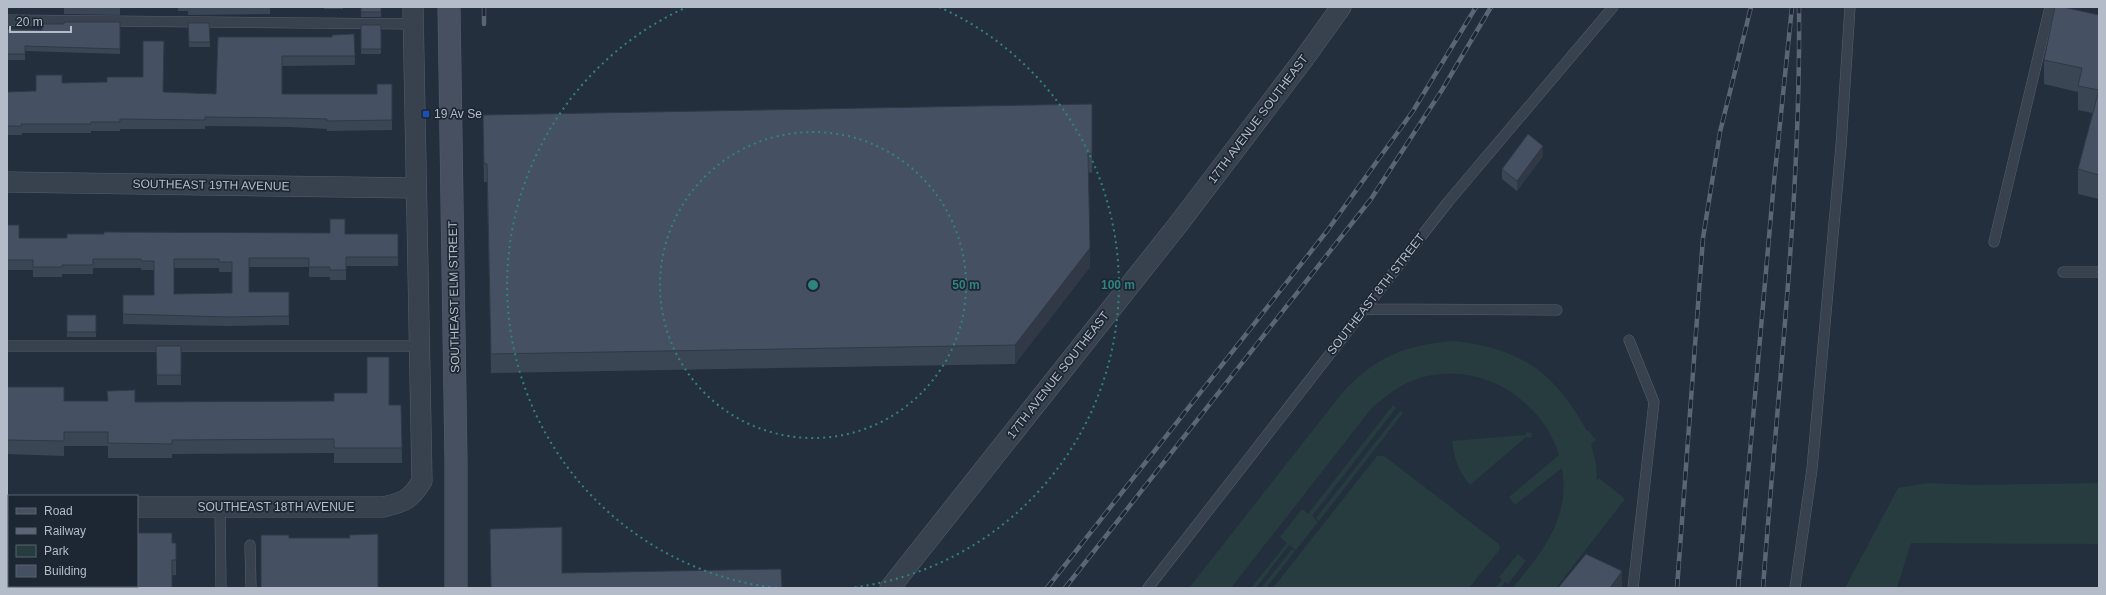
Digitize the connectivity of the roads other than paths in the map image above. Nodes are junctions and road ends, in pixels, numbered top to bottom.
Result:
1 (449, 7) edge
2 (1340, 7) edge
3 (1613, 7) edge
4 (1850, 7) edge
5 (2050, 7) edge
6 (413, 16) edge
7 (7, 20) edge
8 (7, 182) edge
9 (415, 188) junction
10 (1994, 242) dead end
11 (2062, 272) dead end
12 (2099, 272) edge
13 (1364, 309) junction
14 (1556, 310) dead end
15 (1630, 340) dead end
16 (7, 346) edge
17 (420, 346) junction
18 (138, 507) edge
19 (220, 507) junction
20 (250, 545) dead end
21 (221, 588) edge
22 (251, 588) edge
23 (456, 588) edge
24 (890, 588) edge
25 (1148, 588) edge
26 (1633, 588) edge
27 (1795, 588) edge

1 - 23 street, SOUTHEAST ELM STREET
2 - 24 street, 17TH AVENUE SOUTHEAST
3 - 13 lane, SOUTHEAST 8TH STREET
4 - 27 lane
5 - 10 lane
6 - 7 lane
6 - 9 street
8 - 9 street, SOUTHEAST 19TH AVENUE
9 - 17 street
11 - 12 lane
13 - 14 lane
13 - 25 lane, SOUTHEAST 8TH STREET
15 - 26 lane
16 - 17 lane
17 - 19 street, SOUTHEAST 18TH AVENUE
18 - 19 street, SOUTHEAST 18TH AVENUE
19 - 21 lane
20 - 22 lane

